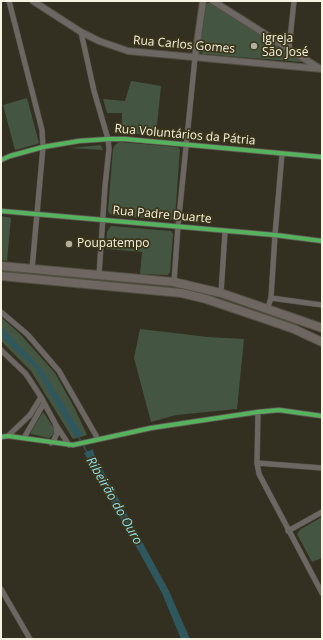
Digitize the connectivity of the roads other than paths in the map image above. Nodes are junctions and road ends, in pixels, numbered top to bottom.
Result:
1 (9, 1) edge
2 (33, 1) edge
3 (203, 1) edge
4 (213, 1) edge
5 (294, 1) edge
6 (81, 32) junction
7 (289, 48) junction
8 (195, 58) junction
9 (321, 69) edge
10 (108, 139) junction
11 (186, 144) junction
12 (43, 147) junction
13 (282, 154) junction
14 (322, 157) edge
15 (1, 160) edge
16 (1, 211) edge
17 (36, 214) junction
18 (103, 220) junction
19 (178, 226) junction
20 (225, 232) junction
21 (275, 235) junction
22 (322, 241) edge
23 (1, 266) edge
24 (32, 269) junction
25 (99, 275) junction
26 (1, 276) edge
27 (174, 282) junction
28 (221, 293) junction
29 (271, 298) junction
30 (322, 305) edge
31 (268, 310) junction
32 (1, 312) edge
33 (322, 328) edge
34 (322, 342) edge
35 (1, 350) edge
36 (41, 397) junction
37 (44, 403) junction
38 (258, 412) junction
39 (322, 416) edge
40 (56, 425) junction
41 (8, 436) junction
42 (1, 437) edge
43 (24, 438) junction
44 (98, 439) junction
45 (51, 443) junction
46 (71, 445) junction
47 (257, 462) junction
48 (322, 468) edge
49 (322, 512) edge
50 (288, 531) junction
51 (1, 589) edge
52 (322, 593) edge
53 (30, 639) edge

1 - 12 street
2 - 6 street, Rua Carlos Gomes
3 - 8 street
4 - 7 street
5 - 7 street
6 - 8 street, Rua Carlos Gomes
6 - 10 street
7 - 9 street
8 - 9 street, Rua Carlos Gomes
8 - 11 street
10 - 11 street, Rua Voluntários da Pátria
10 - 12 street, Rua Voluntários da Pátria
10 - 18 street
11 - 13 street, Rua Voluntários da Pátria
11 - 19 street
12 - 15 street, Rua Voluntários da Pátria
12 - 17 street
13 - 14 street, Rua Voluntários da Pátria
13 - 21 street
16 - 17 street, Rua Padre Duarte
17 - 18 street, Rua Padre Duarte
17 - 24 street
18 - 19 street, Rua Padre Duarte
18 - 25 street
19 - 20 street, Rua Padre Duarte
19 - 27 street
20 - 21 street, Rua Padre Duarte
20 - 28 street
21 - 22 street, Rua Padre Duarte
21 - 29 street
23 - 24 main road
24 - 25 main road
25 - 27 main road
26 - 34 main road
27 - 28 main road
28 - 31 main road
29 - 30 street
29 - 31 street
31 - 33 main road
32 - 44 street
35 - 36 street
36 - 37 street
36 - 41 street
37 - 40 street
37 - 43 street
38 - 39 street
38 - 44 street
38 - 47 street
40 - 45 street
40 - 46 street
41 - 42 street
41 - 43 street
43 - 45 street
44 - 46 street
45 - 46 street
47 - 48 street
47 - 50 street
49 - 50 street
50 - 52 street
51 - 53 street

